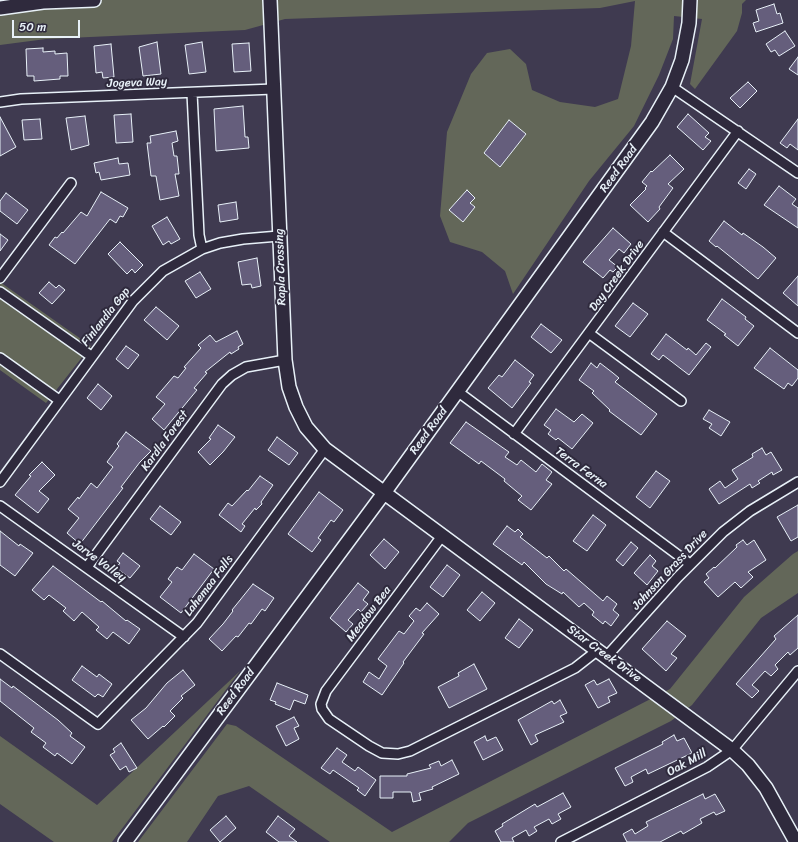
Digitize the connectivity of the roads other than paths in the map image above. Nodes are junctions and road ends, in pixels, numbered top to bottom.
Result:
1 (94, 0) edge
2 (270, 0) edge
3 (690, 0) edge
4 (0, 8) edge
5 (672, 87) junction
6 (274, 89) junction
7 (192, 93) junction
8 (0, 102) edge
9 (738, 131) junction
10 (798, 173) edge
11 (71, 183) dead end
12 (663, 232) junction
13 (279, 236) junction
14 (202, 249) junction
15 (0, 278) edge
16 (0, 292) edge
17 (798, 333) edge
18 (590, 334) junction
19 (91, 356) junction
20 (0, 358) edge
21 (284, 360) junction
22 (457, 391) junction
23 (59, 400) junction
24 (681, 401) dead end
25 (514, 434) junction
26 (325, 449) junction
27 (0, 482) edge
28 (798, 482) edge
29 (384, 493) junction
30 (0, 506) edge
31 (442, 536) junction
32 (690, 564) junction
33 (87, 567) junction
34 (184, 637) junction
35 (602, 653) junction
36 (0, 654) edge
37 (798, 671) edge
38 (732, 750) junction
39 (377, 751) joint
40 (124, 842) edge
41 (561, 842) edge
42 (796, 842) edge

1 - 4 street
2 - 6 street, Rapla Crossing
3 - 5 street, Reed Road
5 - 9 street
5 - 22 street, Reed Road
6 - 7 street, Jogeva Way
6 - 13 street, Rapla Crossing
7 - 8 street, Jogeva Way
7 - 14 street
9 - 10 street
9 - 12 street, Day Creek Drive
11 - 15 street
12 - 17 street
12 - 18 street, Day Creek Drive
13 - 14 street, Finlandia Gap
13 - 21 street, Rapla Crossing
14 - 19 street, Finlandia Gap
16 - 19 street
18 - 24 street
18 - 25 street, Day Creek Drive
19 - 23 street, Finlandia Gap
20 - 23 street
21 - 26 street, Rapla Crossing
21 - 33 street, Kardla Forest
22 - 25 street, Terra Ferna
22 - 29 street, Reed Road
23 - 27 street, Finlandia Gap
25 - 32 street, Terra Ferna
26 - 29 street, Rapla Crossing
26 - 34 street, Lahemaa Falls
28 - 32 street, Johnson Grass Drive
29 - 31 street, Star Creek Drive
29 - 40 street, Reed Road
30 - 33 street, Jarve Valley
31 - 35 street, Star Creek Drive
31 - 39 street, Meadow Bea
32 - 35 street, Johnson Grass Drive
33 - 34 street, Jarve Valley
34 - 36 street, Lahemaa Falls
35 - 38 street, Star Creek Drive
35 - 39 street, Johnson Grass Drive
37 - 38 street, Oak Mill
38 - 41 street, Oak Mill
38 - 42 street, Star Creek Drive

